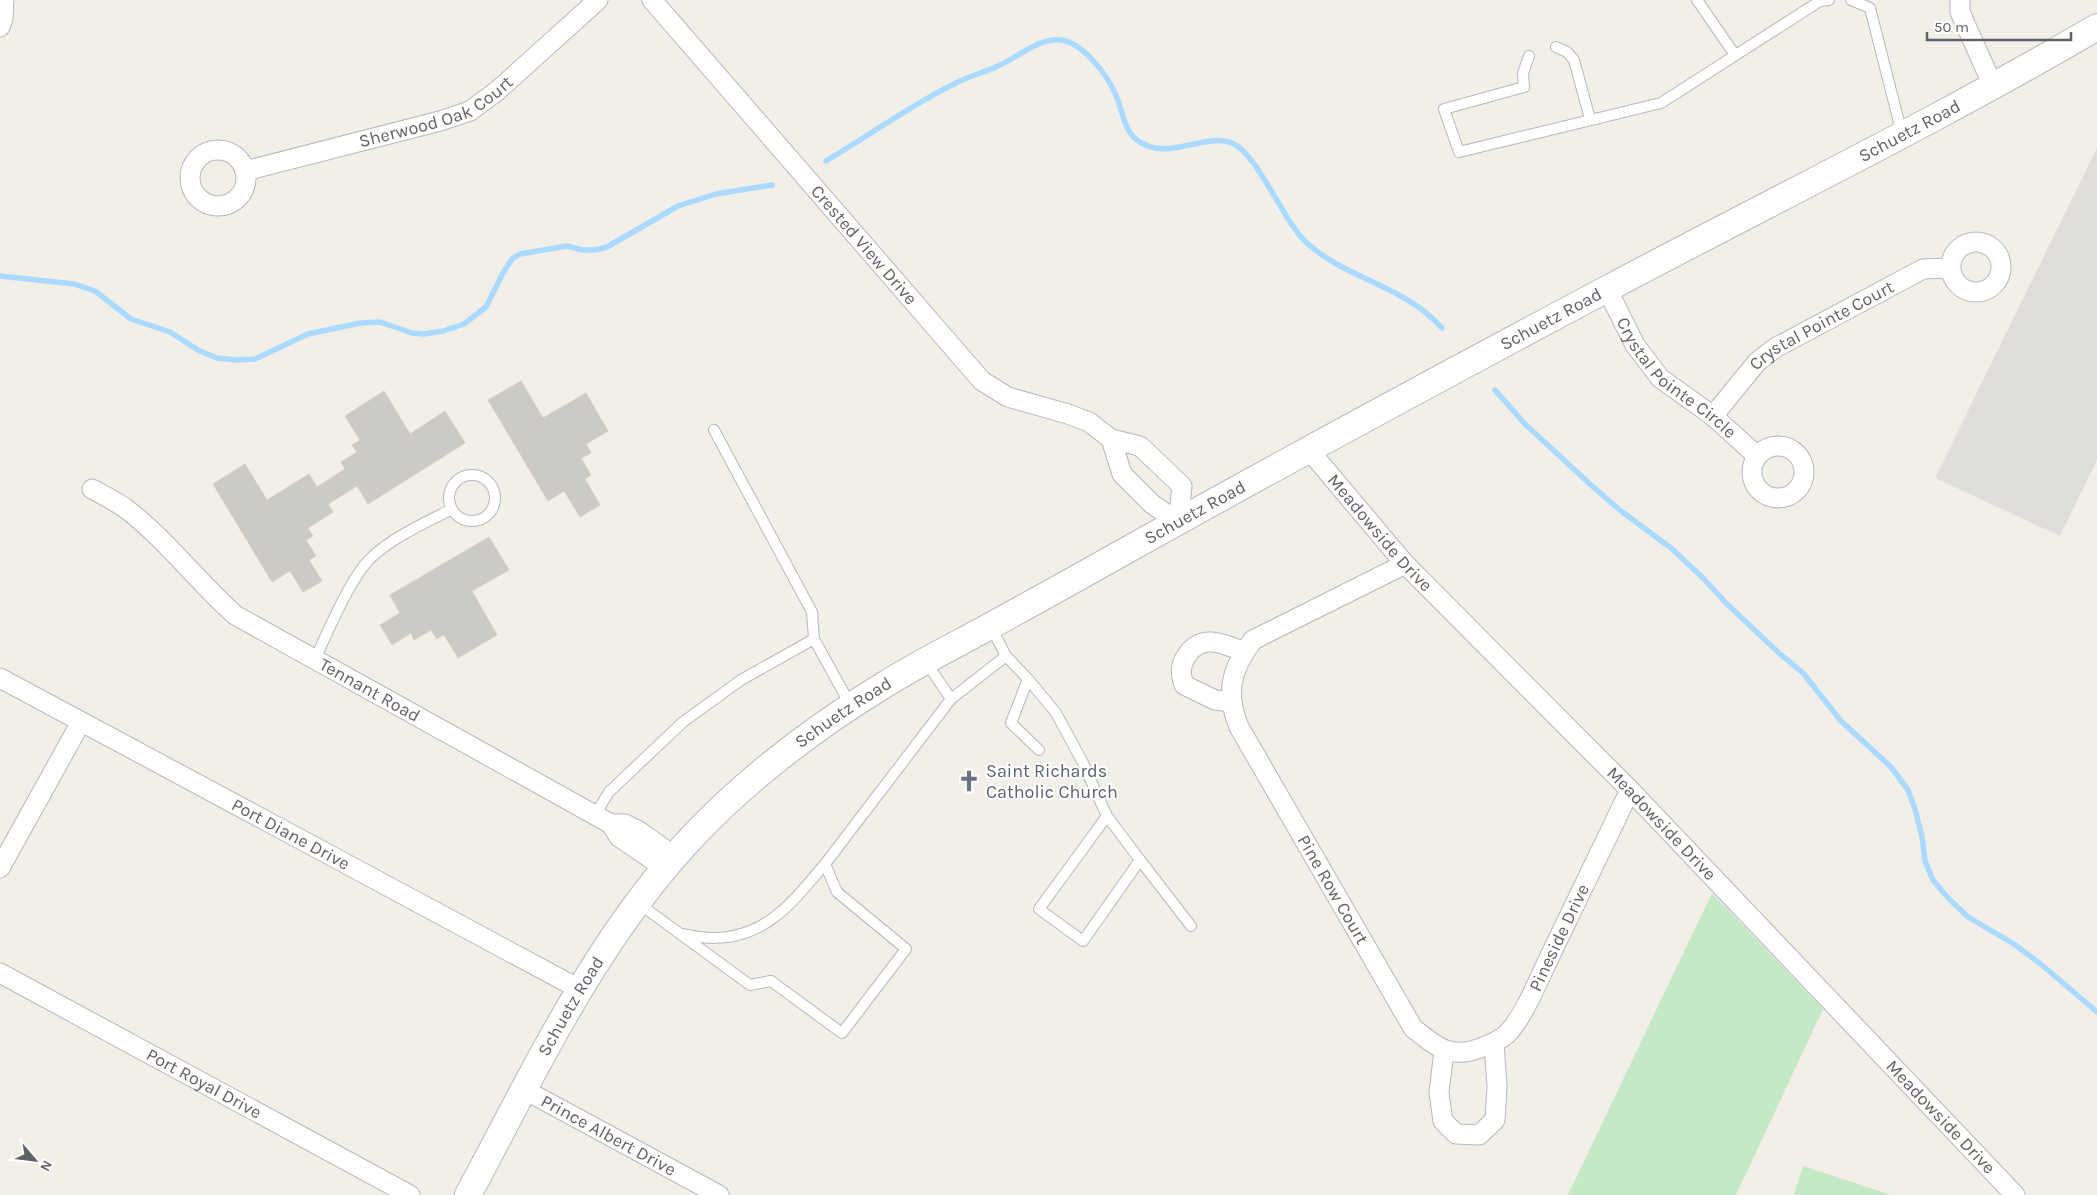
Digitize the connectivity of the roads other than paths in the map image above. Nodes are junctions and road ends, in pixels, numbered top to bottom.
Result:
1 (4, 0) edge
2 (598, 0) edge
3 (652, 0) edge
4 (1697, 0) edge
5 (1829, 0) edge
6 (1851, 0) edge
7 (1960, 0) edge
8 (0, 27) edge
9 (2097, 27) edge
10 (1556, 47) dead end
11 (1735, 55) junction
12 (1529, 56) dead end
13 (1994, 86) junction
14 (1590, 119) junction
15 (1902, 135) junction
16 (245, 171) dead end
17 (1950, 268) dead end
18 (1607, 289) junction
19 (1713, 416) junction
20 (714, 430) dead end
21 (1111, 439) junction
22 (1309, 450) junction
23 (1757, 456) dead end
24 (92, 489) dead end
25 (452, 509) junction
26 (1178, 522) junction
27 (1406, 564) junction
28 (990, 626) junction
29 (814, 639) junction
30 (1244, 652) junction
31 (1006, 656) junction
32 (315, 659) junction
33 (925, 661) junction
34 (0, 678) edge
35 (1028, 679) junction
36 (951, 699) junction
37 (1232, 702) junction
38 (851, 706) junction
39 (81, 722) junction
40 (1039, 750) dead end
41 (1630, 790) junction
42 (1107, 816) junction
43 (603, 819) junction
44 (1140, 860) junction
45 (670, 862) junction
46 (825, 864) junction
47 (0, 868) edge
48 (637, 903) junction
49 (1191, 926) dead end
50 (681, 934) junction
51 (0, 973) edge
52 (580, 990) junction
53 (1494, 1043) junction
54 (1451, 1052) junction
55 (525, 1090) junction
56 (410, 1195) edge
57 (468, 1195) edge
58 (719, 1195) edge
59 (2015, 1195) edge

1 - 8 street
2 - 16 street, Sherwood Oak Court
3 - 21 street, Crested View Drive
4 - 11 lane
5 - 11 lane
6 - 15 lane
7 - 13 street
9 - 13 main road, Schuetz Road
10 - 14 lane
11 - 14 lane
12 - 14 lane
13 - 15 main road, Schuetz Road
15 - 18 main road, Schuetz Road
17 - 19 street, Crystal Pointe Court
18 - 19 street, Crystal Pointe Circle
18 - 22 main road, Schuetz Road
19 - 23 street, Crystal Pointe Circle
20 - 29 lane
21 - 26 street
21 - 26 street, Crested View Drive
22 - 26 main road, Schuetz Road
22 - 27 street, Meadowside Drive
24 - 32 street, Tennant Road
25 - 25 lane
25 - 32 lane
26 - 28 main road, Schuetz Road
27 - 30 street, Pine Row Court
27 - 41 street, Meadowside Drive
28 - 31 lane
28 - 33 main road, Schuetz Road
29 - 38 lane
29 - 43 lane
30 - 37 street, Pine Row Court
30 - 37 street
31 - 35 lane
31 - 36 lane
32 - 43 street, Tennant Road
33 - 36 lane
33 - 38 main road, Schuetz Road
34 - 39 street, Port Diane Drive
35 - 40 lane
35 - 42 lane
36 - 46 lane
37 - 54 street, Pine Row Court
38 - 45 main road, Schuetz Road
39 - 47 street
39 - 52 street, Port Diane Drive
41 - 53 street, Pineside Drive
41 - 59 street, Meadowside Drive
42 - 44 lane
42 - 44 lane
43 - 45 street, Tennant Road
44 - 49 lane
45 - 48 main road, Schuetz Road
46 - 50 lane
46 - 50 lane
48 - 50 lane
48 - 52 main road, Schuetz Road
51 - 56 street, Port Royal Drive
52 - 55 main road, Schuetz Road
53 - 54 street, Pineside Drive
53 - 54 street
55 - 57 main road, Schuetz Road
55 - 58 street, Prince Albert Drive

